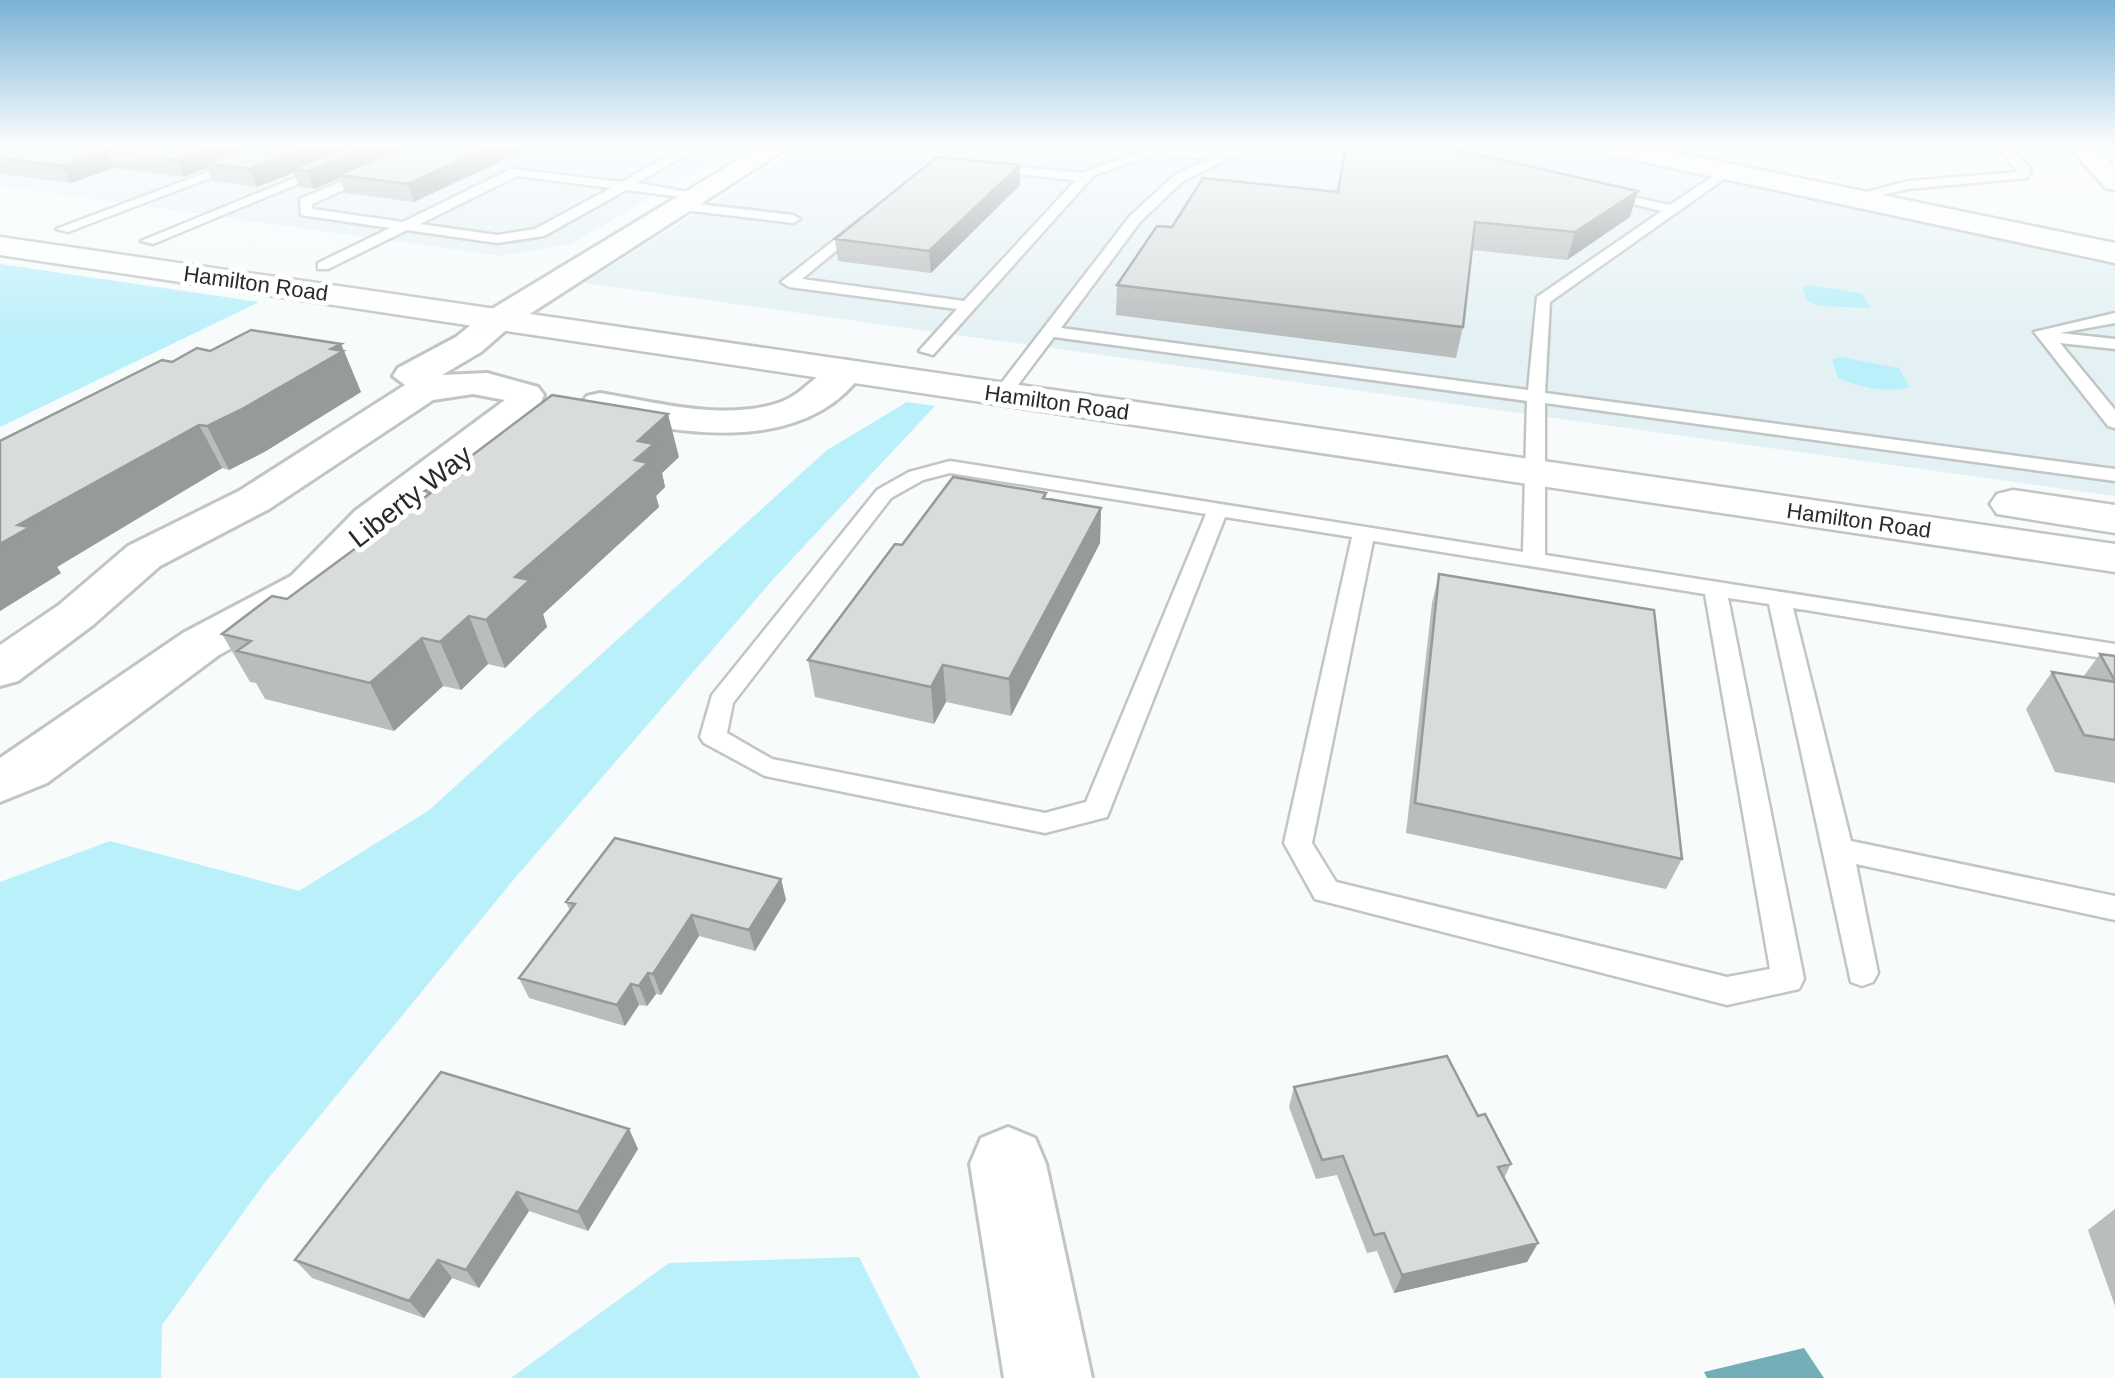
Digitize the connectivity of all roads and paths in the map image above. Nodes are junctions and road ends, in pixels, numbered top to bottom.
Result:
1 (119, 209) edge
2 (227, 209) edge
3 (306, 209) edge
4 (439, 209) edge
5 (583, 209) edge
6 (675, 209) edge
7 (737, 209) edge
8 (878, 209) edge
9 (1056, 209) edge
10 (1146, 209) edge
11 (1672, 209) edge
12 (1946, 209) edge
13 (0, 220) edge
14 (792, 220) dead end
15 (405, 226) junction
16 (63, 229) junction
17 (148, 241) junction
18 (0, 246) edge
19 (2115, 253) edge
20 (322, 266) junction
21 (536, 296) junction
22 (968, 306) junction
23 (2115, 318) edge
24 (499, 319) junction
25 (1048, 331) junction
26 (2046, 337) junction
27 (2115, 344) edge
28 (927, 351) junction
29 (806, 366) junction
30 (846, 372) junction
31 (1013, 380) junction
32 (416, 384) junction
33 (549, 398) junction
34 (782, 412) junction
35 (2115, 422) edge
36 (1535, 436) junction
37 (2115, 475) edge
38 (1218, 509) junction
39 (2115, 519) edge
40 (1364, 532) junction
41 (2115, 558) edge
42 (1534, 559) junction
43 (1715, 588) junction
44 (1779, 599) junction
45 (2115, 652) edge
46 (0, 668) edge
47 (0, 782) edge
48 (1838, 849) junction
49 (2115, 908) edge
50 (1862, 973) dead end
51 (1008, 1164) dead end
52 (1048, 1378) edge

1 - 16 lane
2 - 17 lane
3 - 15 lane
4 - 15 lane
5 - 15 lane
6 - 21 street
7 - 14 lane
8 - 22 lane
9 - 22 lane
10 - 25 lane
11 - 36 lane
12 - 19 main road
13 - 16 main road, Hamilton Road
15 - 20 lane
16 - 17 main road, Hamilton Road
17 - 20 main road, Hamilton Road
18 - 24 main road, Hamilton Road
20 - 21 main road, Hamilton Road
21 - 24 street
21 - 28 main road, Hamilton Road
22 - 28 lane
23 - 26 lane
24 - 29 main road, Hamilton Road
24 - 32 street
25 - 31 lane
25 - 36 lane
26 - 27 lane
26 - 35 lane
28 - 31 main road, Hamilton Road
29 - 30 main road, Hamilton Road
29 - 34 street
30 - 31 main road, Hamilton Road
30 - 34 street
31 - 36 main road, Hamilton Road
32 - 33 street
32 - 46 street
33 - 34 street
33 - 47 street, Liberty Way
36 - 37 lane
36 - 39 main road, Hamilton Road
36 - 41 main road, Hamilton Road
36 - 42 lane
38 - 38 lane
38 - 40 lane
40 - 42 lane
40 - 43 lane
42 - 43 lane
43 - 44 lane
44 - 45 lane
44 - 48 lane
48 - 49 lane
48 - 50 lane
51 - 52 street

